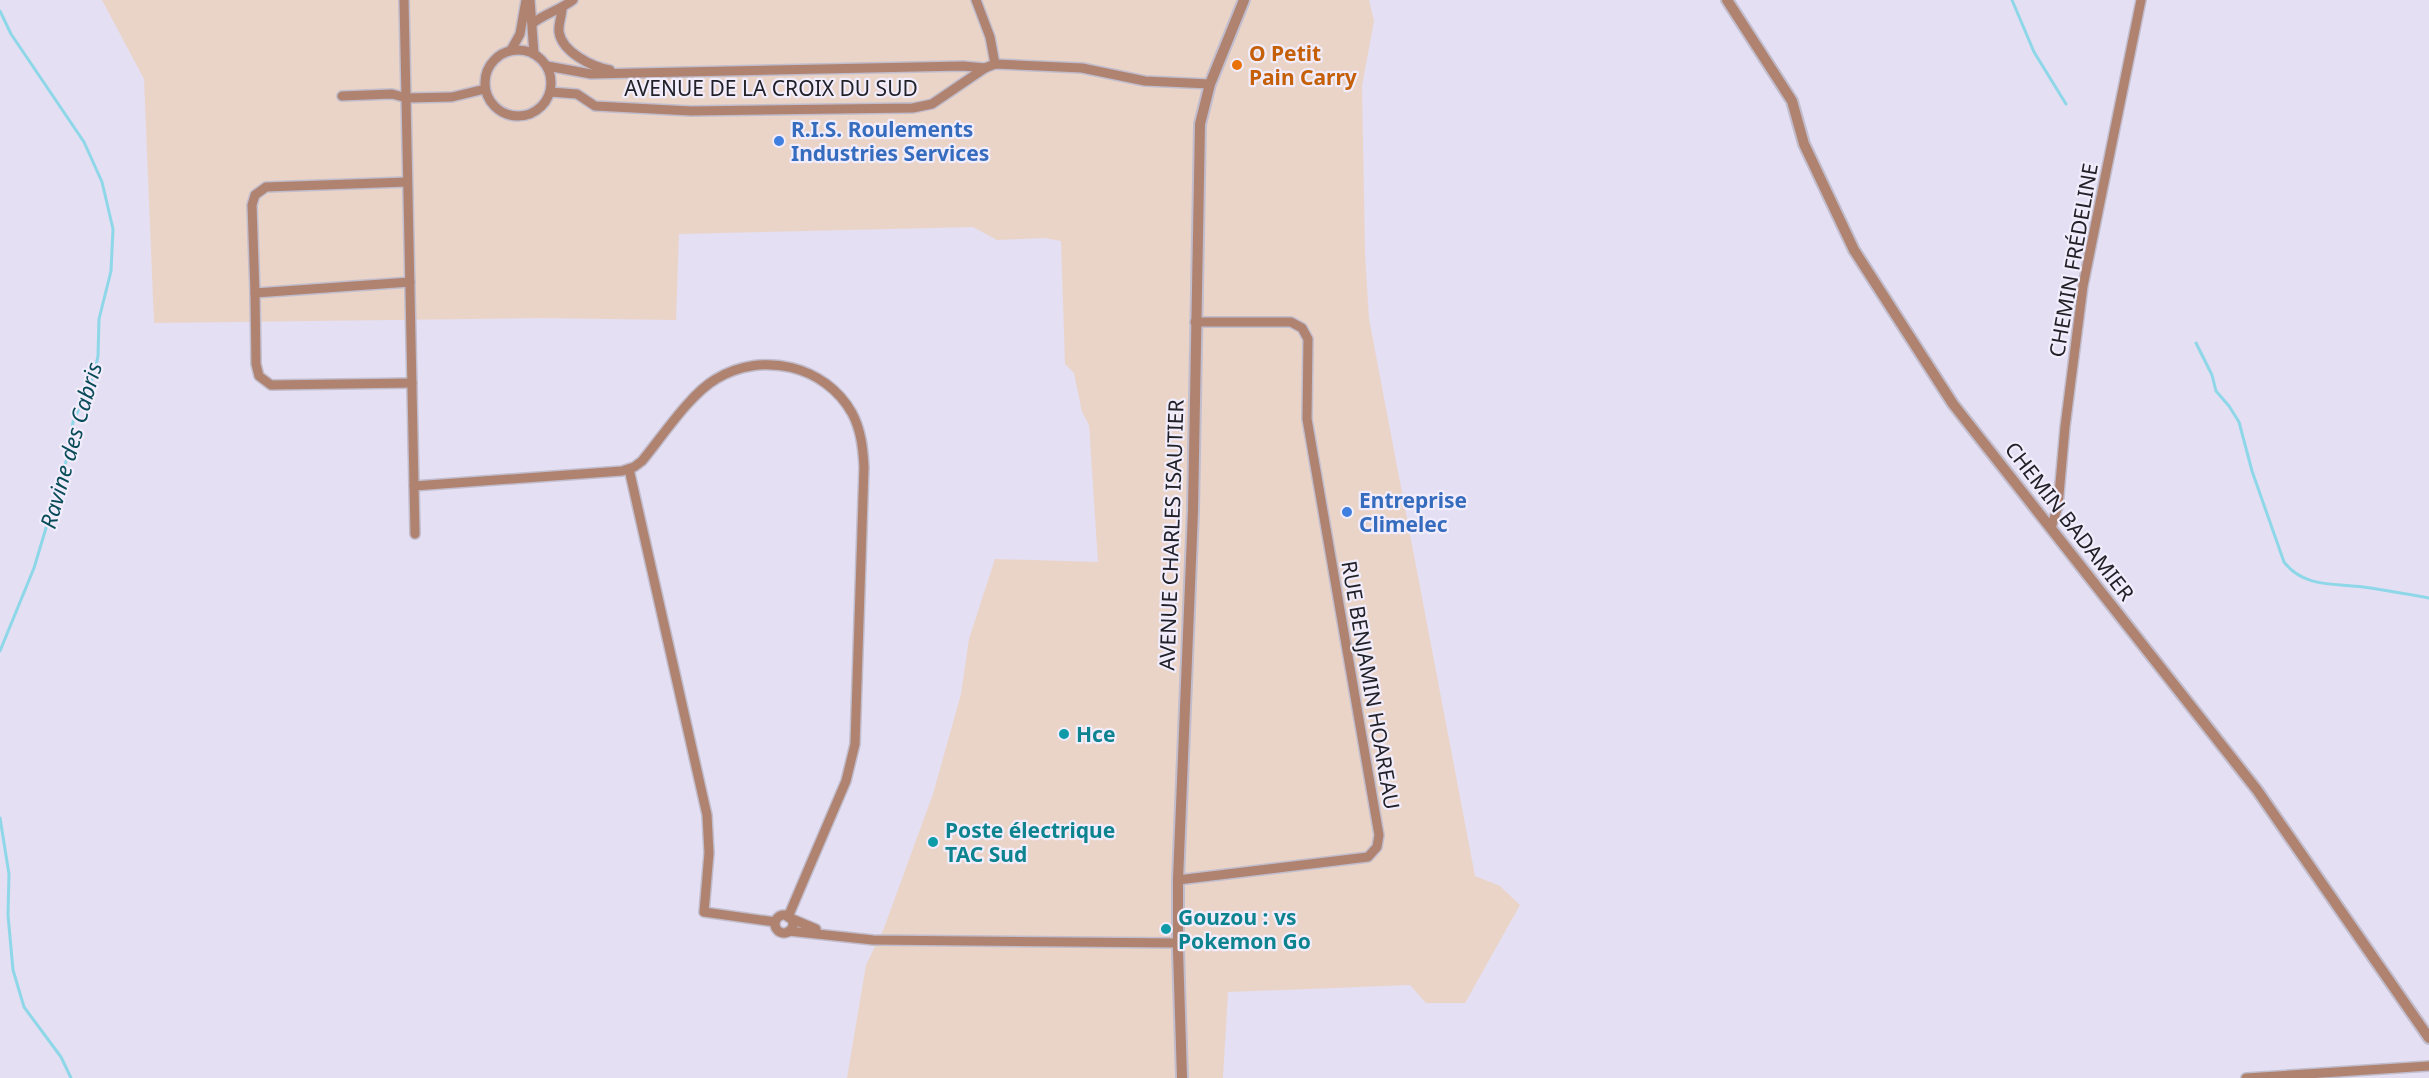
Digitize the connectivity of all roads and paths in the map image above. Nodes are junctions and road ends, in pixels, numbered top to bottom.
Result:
1 (404, 0) edge
2 (528, 0) edge
3 (573, 0) edge
4 (976, 0) edge
5 (1244, 0) edge
6 (1727, 0) edge
7 (2141, 0) edge
8 (562, 8) junction
9 (533, 23) junction
10 (511, 51) junction
11 (534, 54) junction
12 (547, 66) junction
13 (990, 66) junction
14 (618, 72) junction
15 (1210, 84) junction
16 (485, 89) junction
17 (550, 92) junction
18 (342, 96) dead end
19 (407, 98) junction
20 (407, 182) junction
21 (410, 282) junction
22 (255, 292) junction
23 (1195, 322) junction
24 (412, 383) junction
25 (629, 469) junction
26 (414, 486) junction
27 (2051, 528) junction
28 (415, 534) dead end
29 (1178, 880) junction
30 (789, 918) junction
31 (775, 922) junction
32 (789, 931) junction
33 (826, 934) junction
34 (1178, 943) junction
35 (2429, 1038) edge
36 (2429, 1066) edge
37 (1182, 1078) edge
38 (2246, 1078) edge

1 - 19 street
2 - 9 street
2 - 10 street
3 - 8 street
4 - 13 street
5 - 15 street, AVENUE CHARLES ISAUTIER
6 - 27 street, CHEMIN BADAMIER
7 - 27 street, CHEMIN FRÉDELINE
8 - 9 street
8 - 14 street
9 - 11 street
10 - 11 street
10 - 16 street
11 - 12 street
12 - 14 street, AVENUE DE LA CROIX DU SUD
12 - 17 street
13 - 14 street, AVENUE DE LA CROIX DU SUD
13 - 15 street
13 - 17 street, AVENUE DE LA CROIX DU SUD
15 - 23 street, AVENUE CHARLES ISAUTIER
16 - 17 street
16 - 19 street
18 - 19 street
19 - 20 street
20 - 21 street
20 - 22 street
21 - 22 street
21 - 24 street
22 - 24 street
23 - 29 street, AVENUE CHARLES ISAUTIER
23 - 29 street, RUE BENJAMIN HOAREAU
24 - 26 street
25 - 26 street
25 - 30 street
25 - 31 street
26 - 28 street
27 - 35 street, CHEMIN BADAMIER
29 - 34 street, AVENUE CHARLES ISAUTIER
30 - 31 street
30 - 32 street
30 - 33 street
31 - 32 street
32 - 33 street
33 - 34 street
34 - 37 street, AVENUE CHARLES ISAUTIER
36 - 38 street

